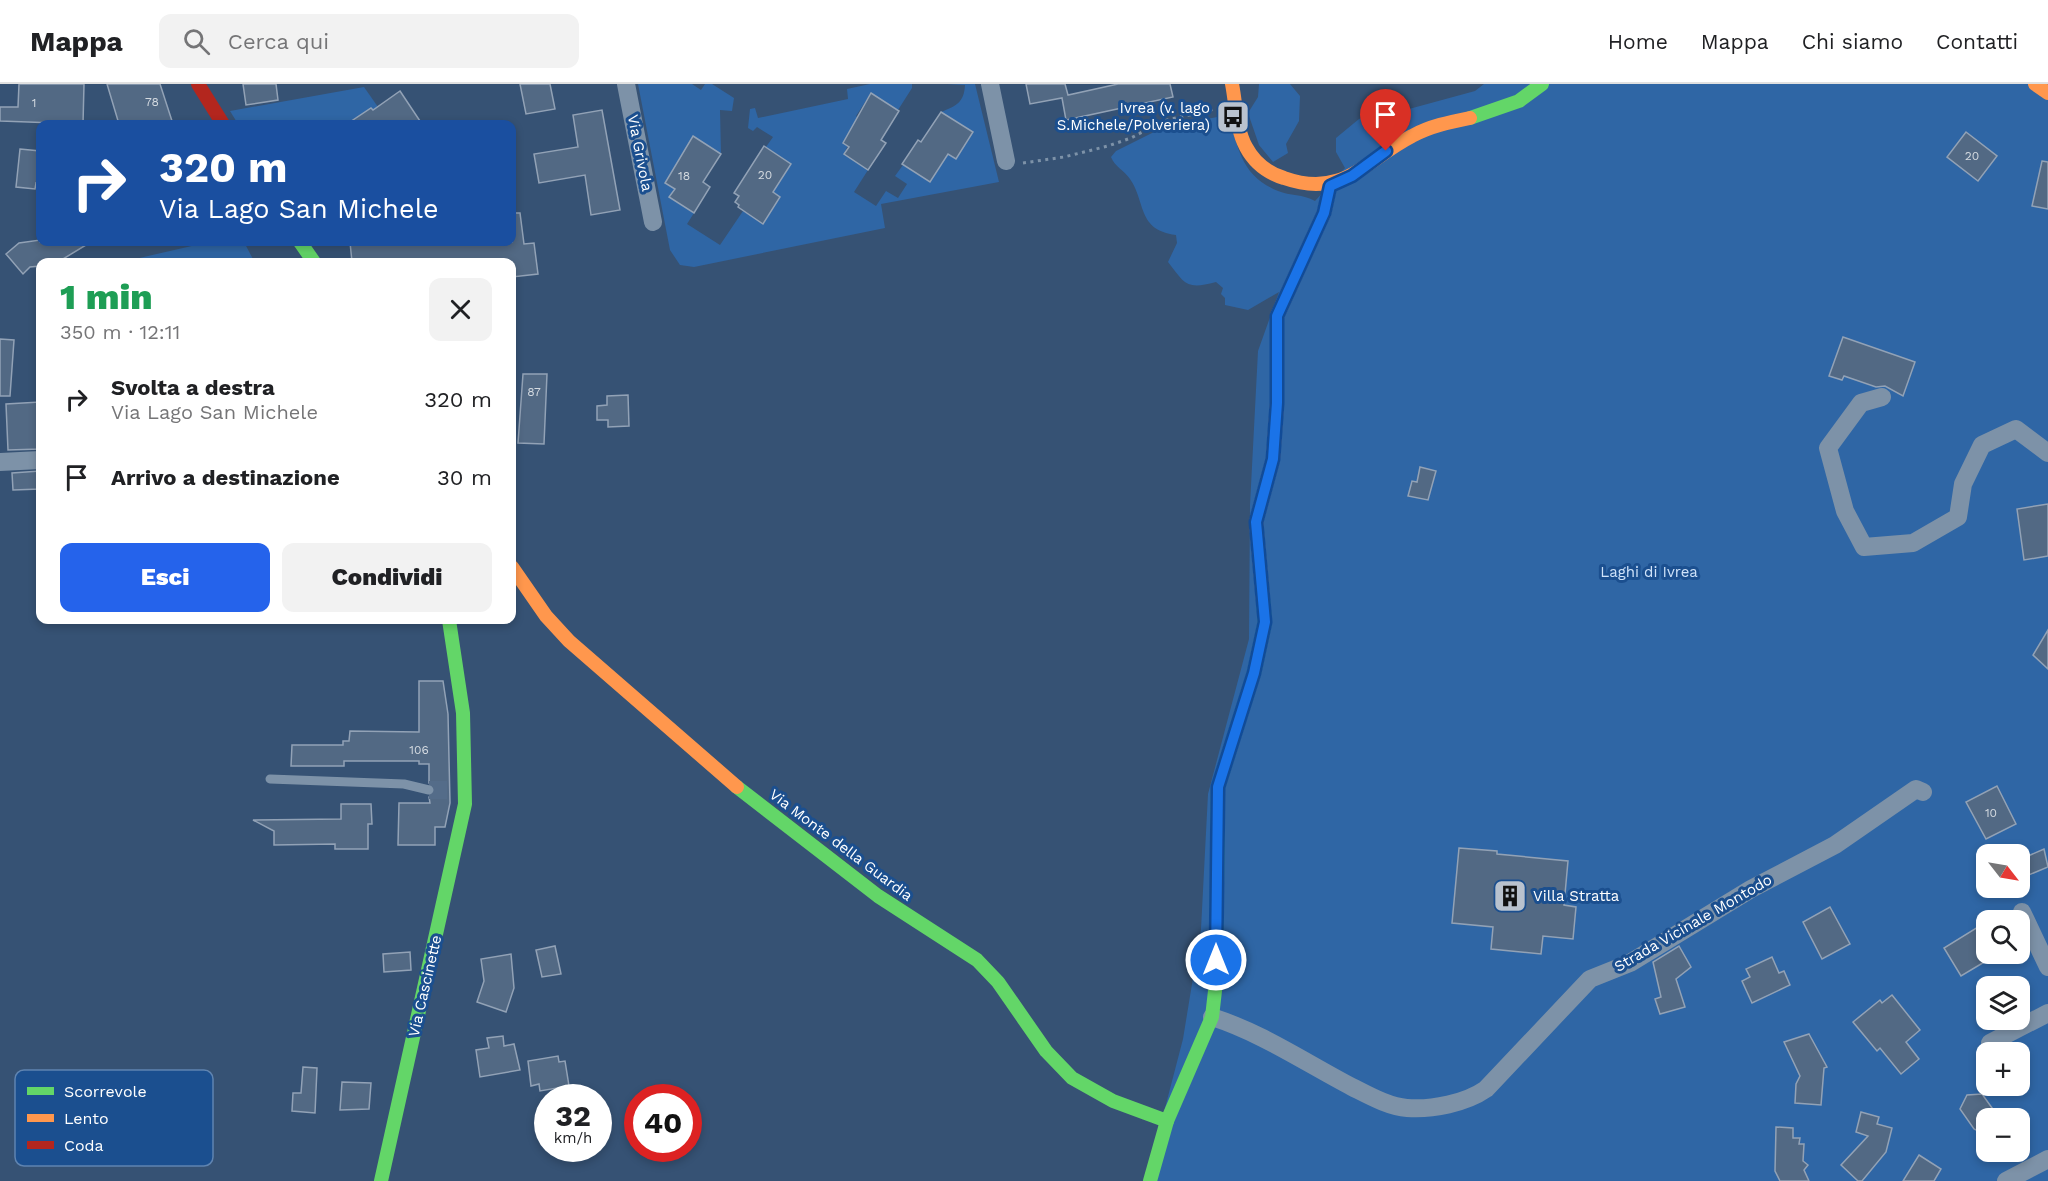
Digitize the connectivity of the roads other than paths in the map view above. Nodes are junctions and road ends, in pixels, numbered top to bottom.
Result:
1 (198, 84) edge
2 (626, 84) edge
3 (990, 84) edge
4 (1232, 84) edge
5 (1542, 84) edge
6 (2035, 84) edge
7 (2048, 93) edge
8 (220, 120) edge
9 (1006, 161) road end
10 (1330, 186) junction
11 (654, 222) dead end
12 (1882, 398) dead end
13 (2048, 453) edge
14 (36, 460) edge
15 (0, 462) edge
16 (516, 573) edge
17 (449, 624) edge
18 (270, 779) dead end
19 (429, 790) tunnel mouth
20 (1923, 792) dead end
21 (2030, 929) edge
22 (2048, 967) edge
23 (2048, 1013) edge
24 (1212, 1017) junction
25 (1992, 1042) edge
26 (1167, 1121) junction
27 (2048, 1159) edge
28 (381, 1181) edge
29 (1150, 1181) edge
30 (2006, 1181) edge

1 - 8 street
2 - 11 street, Via Grivola
3 - 9 street
4 - 10 street
5 - 10 street
6 - 7 street
10 - 24 street
12 - 13 street
14 - 15 street
16 - 26 street, Via Monte della Guardia
17 - 28 street, Via Cascinette
18 - 19 lane
20 - 24 street, Strada Vicinale Montodo
21 - 22 street
23 - 25 street
24 - 26 street
26 - 29 street
27 - 30 street

